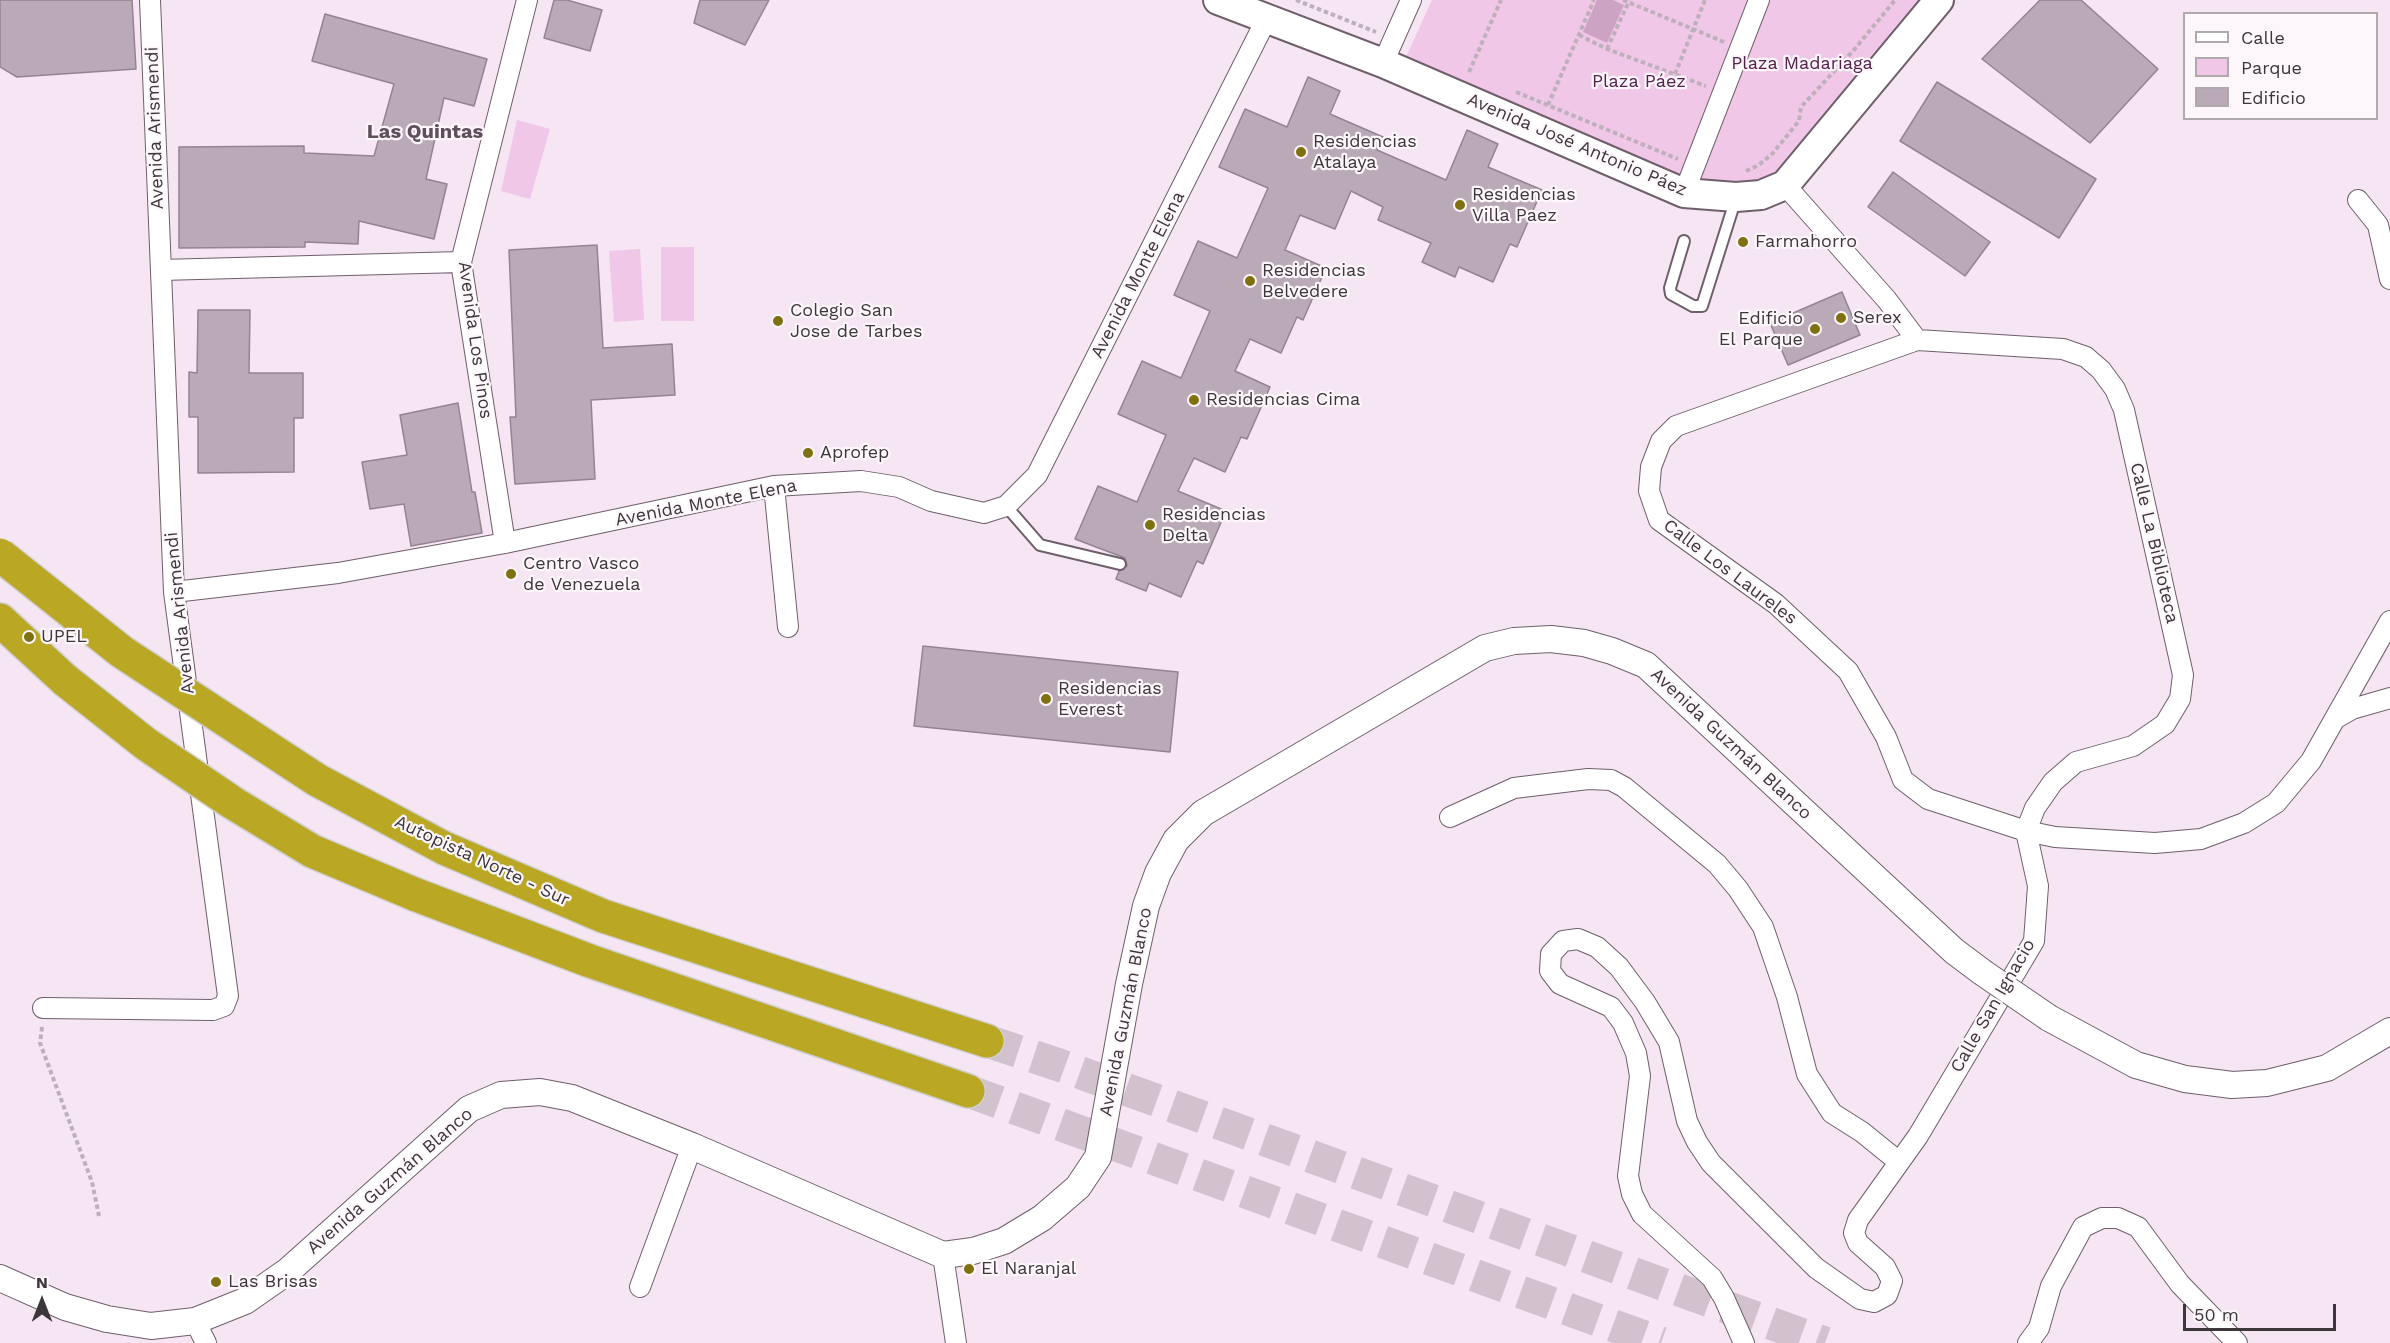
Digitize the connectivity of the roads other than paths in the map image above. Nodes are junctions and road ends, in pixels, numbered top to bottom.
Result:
1 (150, 0) edge
2 (527, 0) edge
3 (1218, 0) edge
4 (1411, 0) edge
5 (1759, 0) edge
6 (1939, 0) edge
7 (1267, 18) junction
8 (1388, 51) junction
9 (1785, 184) junction
10 (1736, 186) junction
11 (1684, 193) junction
12 (2358, 200) dead end
13 (1684, 241) dead end
14 (460, 262) junction
15 (161, 270) junction
16 (2390, 279) edge
17 (1917, 340) junction
18 (774, 486) junction
19 (1005, 506) junction
20 (505, 543) junction
21 (0, 555) edge
22 (1120, 564) dead end
23 (174, 592) junction
24 (0, 620) edge
25 (2390, 621) edge
26 (788, 627) dead end
27 (0, 638) edge
28 (65, 680) junction
29 (2390, 698) edge
30 (2338, 717) junction
31 (1450, 817) dead end
32 (2026, 831) junction
33 (43, 1008) road end
34 (2390, 1031) edge
35 (987, 1041) tunnel mouth
36 (968, 1091) tunnel mouth
37 (692, 1146) junction
38 (1899, 1162) junction
39 (943, 1255) junction
40 (0, 1278) edge
41 (639, 1287) dead end
42 (201, 1332) edge
43 (956, 1343) edge
44 (1744, 1343) edge
45 (2028, 1343) edge
46 (2237, 1343) edge

1 - 15 street, Avenida Arismendi
2 - 14 street, Avenida Los Pinos
3 - 7 main road, Avenida José Antonio Páez
4 - 8 street
5 - 11 street
6 - 9 main road, Avenida José Antonio Páez
7 - 8 main road, Avenida José Antonio Páez
7 - 19 street, Avenida Monte Elena
8 - 11 main road, Avenida José Antonio Páez
9 - 10 main road, Avenida José Antonio Páez
9 - 17 street
10 - 11 main road, Avenida José Antonio Páez
10 - 13 lane
12 - 16 street
14 - 15 street
14 - 20 street, Avenida Los Pinos
15 - 23 street, Avenida Arismendi
17 - 32 street, Calle La Biblioteca
17 - 32 street, Calle Los Laureles
18 - 19 street, Avenida Monte Elena
18 - 20 street, Avenida Monte Elena
18 - 26 street
19 - 22 lane
20 - 23 street, Avenida Monte Elena
21 - 35 highway, Autopista Norte - Sur, bridge
23 - 33 street, Avenida Arismendi
24 - 28 highway
25 - 30 street, Calle Los Laureles
27 - 28 highway
28 - 36 highway, bridge
29 - 30 street
30 - 32 street, Calle Los Laureles
31 - 38 street
32 - 38 street, Calle San Ignacio
34 - 39 street, Avenida Guzmán Blanco, bridge
37 - 39 street, Avenida Guzmán Blanco
37 - 41 street
37 - 42 street, Avenida Guzmán Blanco
38 - 44 street, Calle San Ignacio
39 - 43 street
40 - 42 street, Avenida Guzmán Blanco
45 - 46 street

